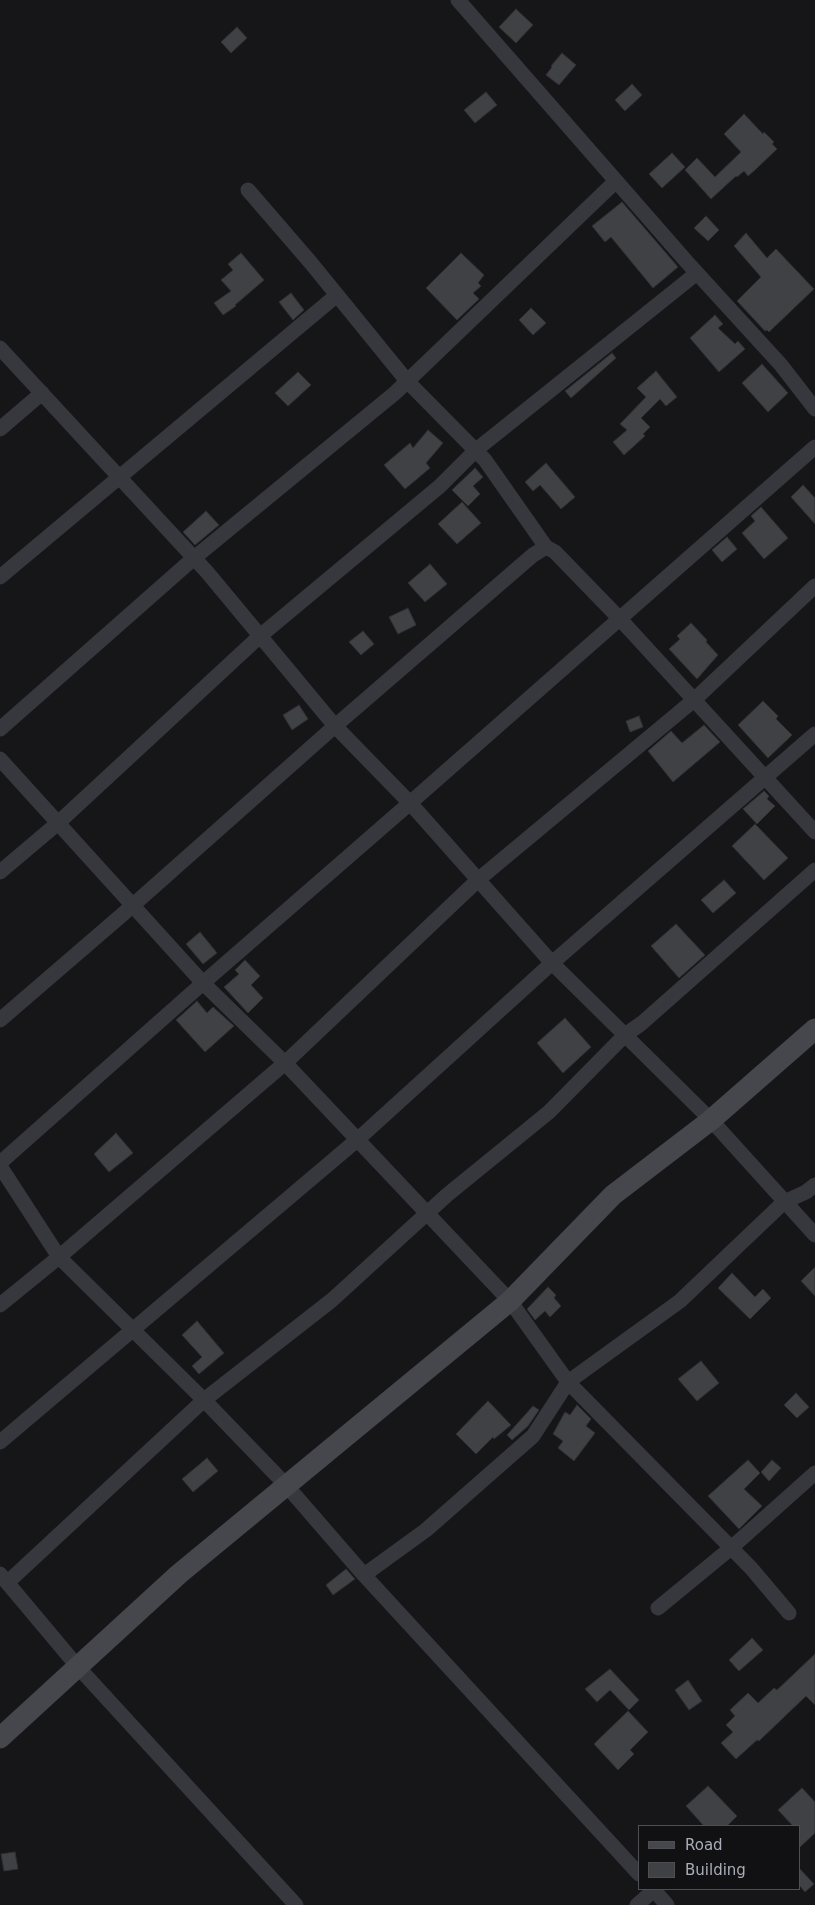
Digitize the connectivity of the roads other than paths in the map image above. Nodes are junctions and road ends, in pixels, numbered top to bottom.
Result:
1 (458, 0) edge
2 (616, 181) junction
3 (248, 190) dead end
4 (697, 272) junction
5 (337, 295) junction
6 (0, 348) edge
7 (407, 381) junction
8 (42, 393) junction
9 (815, 408) edge
10 (0, 429) edge
11 (815, 447) edge
12 (476, 450) junction
13 (120, 478) junction
14 (546, 547) junction
15 (194, 558) junction
16 (0, 577) edge
17 (815, 586) edge
18 (620, 619) junction
19 (260, 636) junction
20 (694, 700) junction
21 (335, 726) junction
22 (0, 730) edge
23 (815, 734) edge
24 (0, 759) edge
25 (766, 778) junction
26 (410, 803) junction
27 (58, 823) junction
28 (815, 832) edge
29 (815, 870) edge
30 (0, 872) edge
31 (479, 879) junction
32 (133, 905) junction
33 (552, 963) junction
34 (203, 983) junction
35 (0, 1020) edge
36 (815, 1029) edge
37 (625, 1035) junction
38 (285, 1064) junction
39 (711, 1120) junction
40 (356, 1140) junction
41 (0, 1165) edge
42 (815, 1186) edge
43 (784, 1202) junction
44 (427, 1214) junction
45 (815, 1235) edge
46 (60, 1257) junction
47 (510, 1300) junction
48 (0, 1305) edge
49 (133, 1329) junction
50 (568, 1382) junction
51 (204, 1400) junction
52 (0, 1442) edge
53 (815, 1473) edge
54 (286, 1485) junction
55 (731, 1548) junction
56 (364, 1574) junction
57 (4, 1578) edge
58 (658, 1608) dead end
59 (789, 1613) dead end
60 (78, 1667) junction
61 (0, 1738) edge
62 (638, 1873) edge
63 (653, 1890) edge
64 (296, 1905) edge
65 (637, 1905) edge
66 (667, 1905) edge

1 - 2 street
2 - 4 street
2 - 7 street
3 - 5 street
4 - 9 street
4 - 12 street
5 - 7 street
5 - 13 street
6 - 8 street
7 - 12 street
7 - 15 street
8 - 10 street
8 - 13 street
11 - 18 street
12 - 14 street
12 - 19 street
13 - 15 street
13 - 16 street
14 - 18 street
14 - 21 street
15 - 19 street
15 - 22 street
17 - 20 street
18 - 20 street
18 - 26 street
19 - 21 street
19 - 27 street
20 - 25 street
20 - 31 street
21 - 26 street
21 - 32 street
23 - 25 street
24 - 27 street
25 - 28 street
25 - 33 street
26 - 31 street
26 - 34 street
27 - 30 street
27 - 32 street
29 - 37 street
31 - 33 street
31 - 38 street
32 - 34 street
32 - 35 street
33 - 37 street
33 - 40 street
34 - 38 street
34 - 41 street
36 - 39 street
37 - 39 street
37 - 44 street
38 - 40 street
38 - 46 street
39 - 43 street
39 - 47 street
40 - 44 street
40 - 49 street
41 - 46 street
42 - 43 street
43 - 45 street
43 - 50 street
44 - 47 street
44 - 51 street
46 - 48 street
46 - 49 street
47 - 50 street
47 - 54 street
49 - 51 street
49 - 52 street
50 - 55 street
50 - 56 street
51 - 54 street
51 - 57 street
53 - 55 street
54 - 56 street
54 - 60 street
55 - 58 street
55 - 59 street
56 - 62 street
57 - 60 street
60 - 61 street
60 - 64 street
63 - 65 street
63 - 66 street

